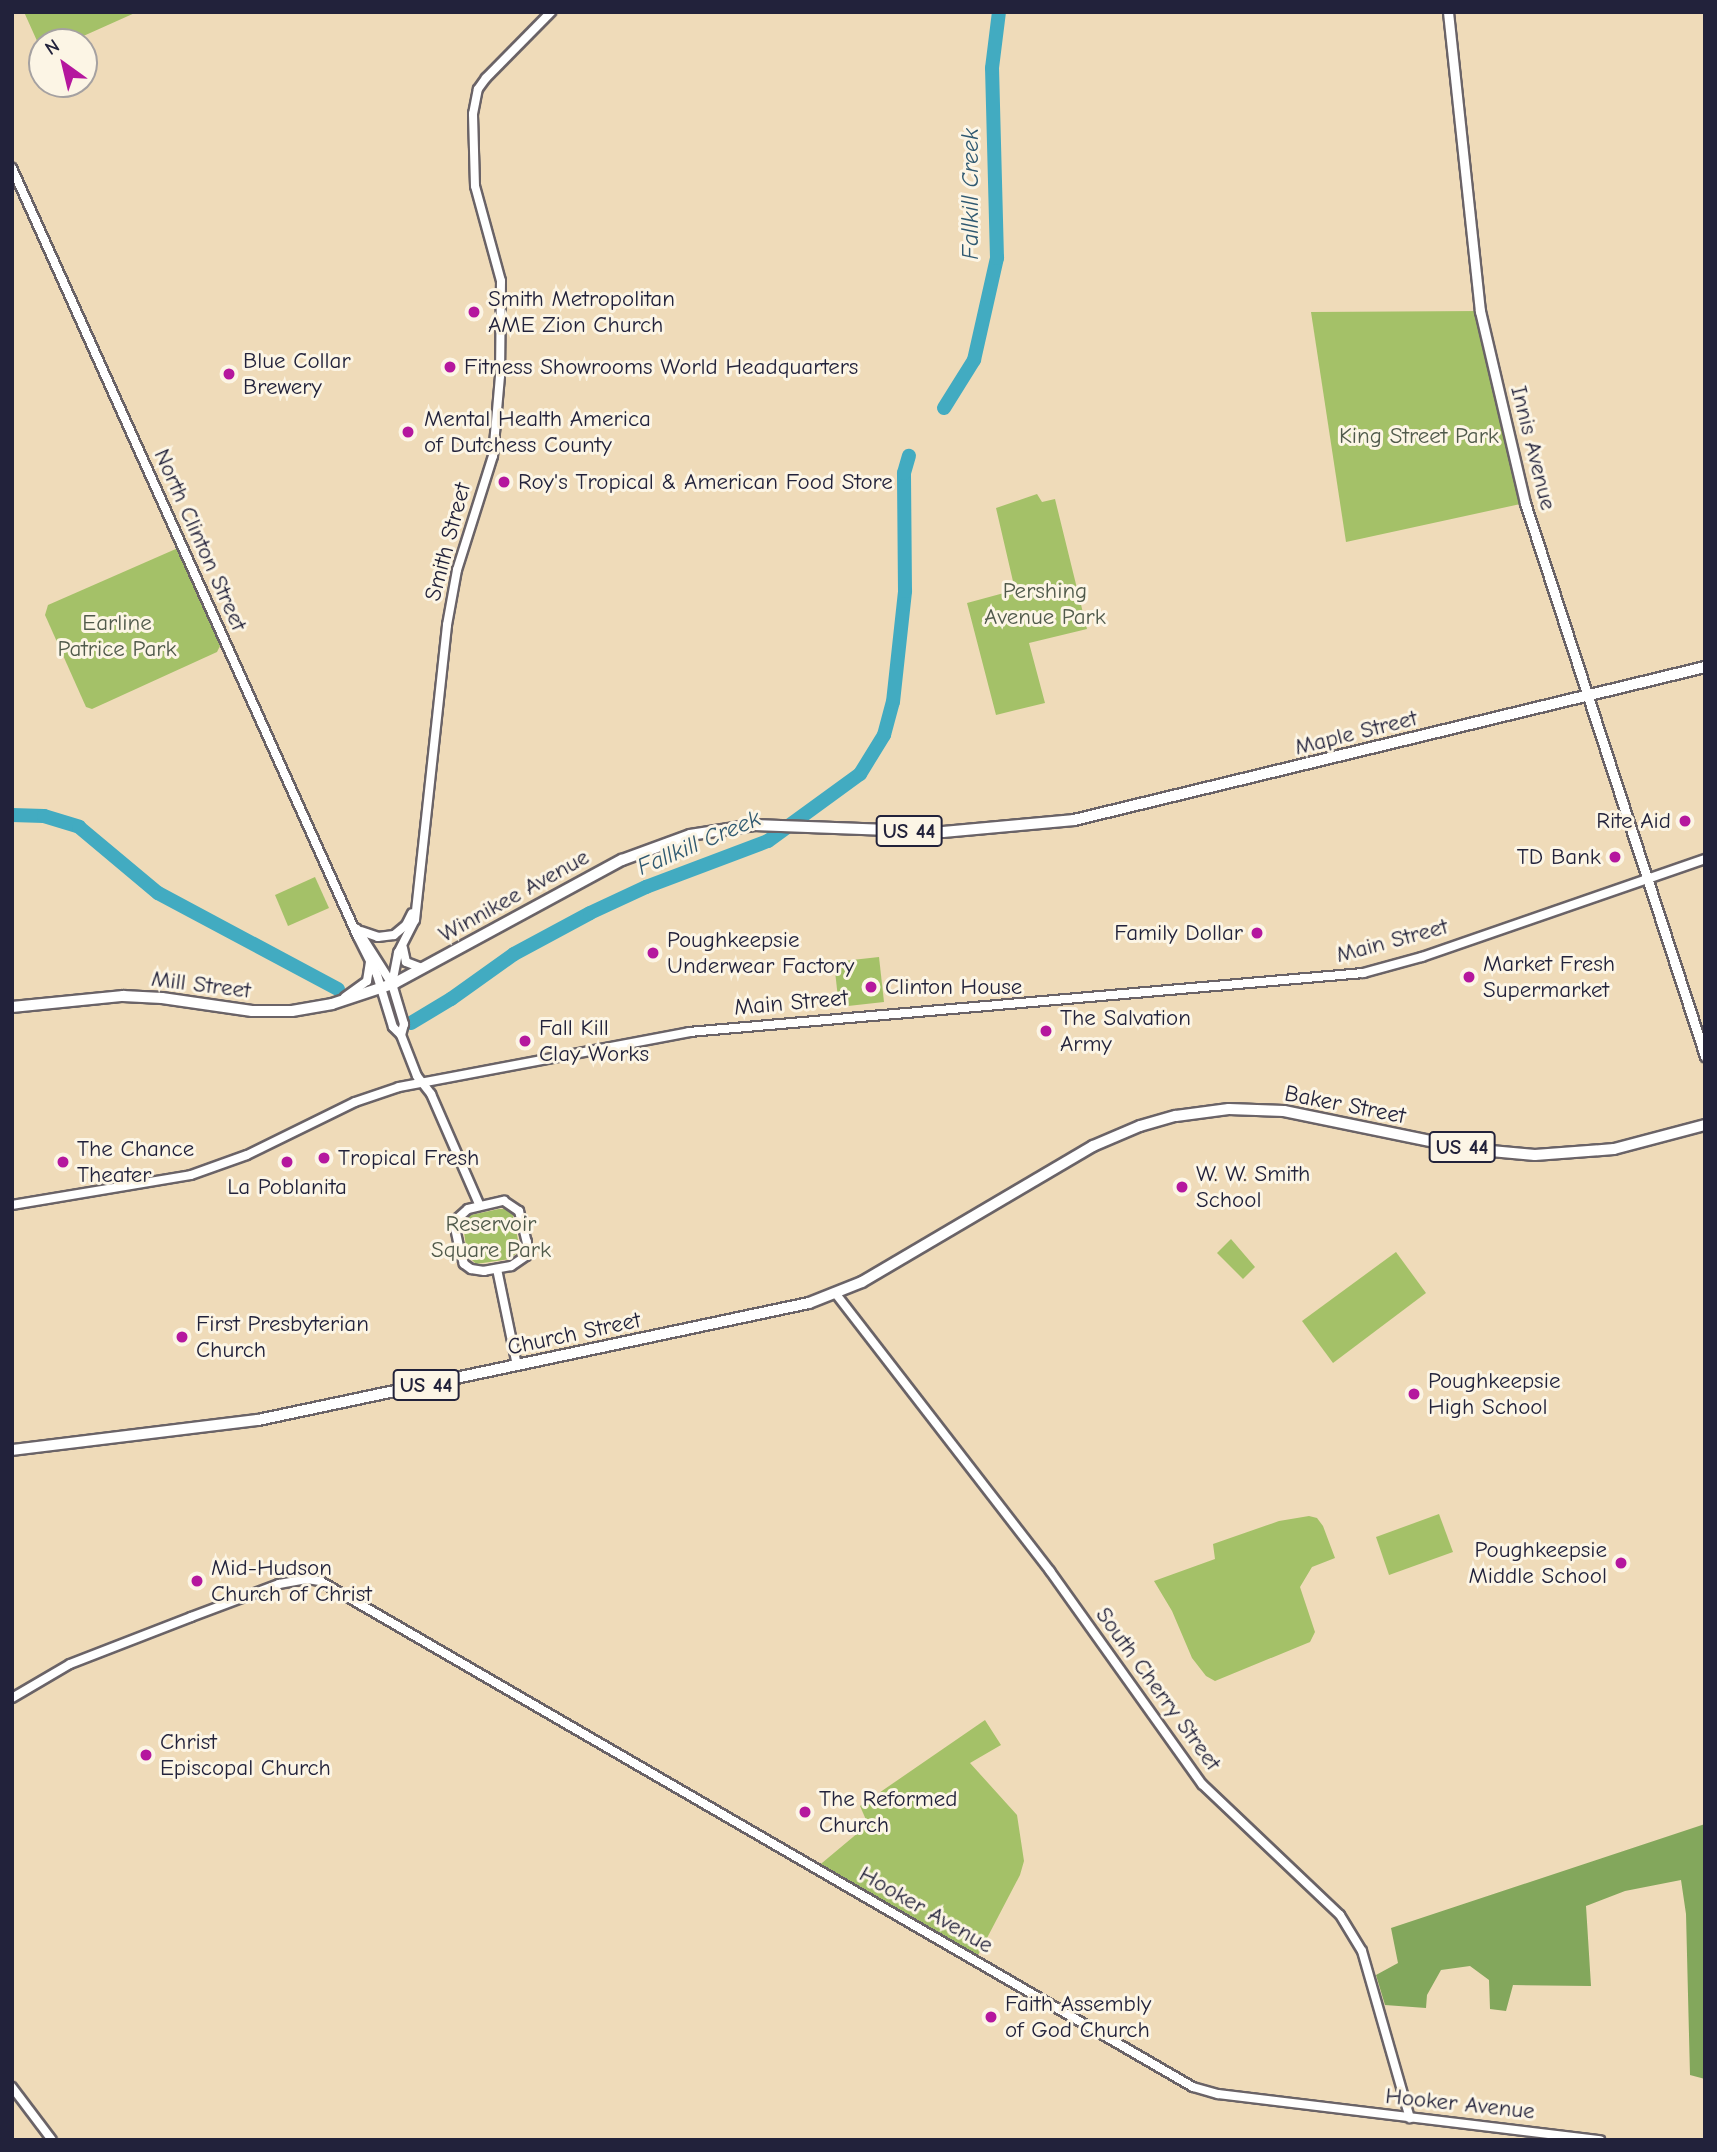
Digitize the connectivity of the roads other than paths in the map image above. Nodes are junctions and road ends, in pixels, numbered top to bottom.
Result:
1 (551, 12) edge
2 (1448, 12) edge
3 (12, 168) edge
4 (1705, 667) edge
5 (1587, 696) junction
6 (666, 842) joint
7 (1705, 859) edge
8 (1646, 879) junction
9 (414, 906) junction
10 (355, 927) junction
11 (405, 942) junction
12 (368, 956) junction
13 (424, 967) junction
14 (387, 986) junction
15 (332, 1004) junction
16 (12, 1007) edge
17 (1705, 1056) edge
18 (422, 1082) junction
19 (1705, 1125) edge
20 (1104, 1140) joint
21 (12, 1205) edge
22 (480, 1206) junction
23 (496, 1269) junction
24 (835, 1294) junction
25 (517, 1366) junction
26 (12, 1450) edge
27 (12, 1698) edge
28 (12, 2087) edge
29 (1410, 2119) junction
30 (52, 2140) edge
31 (1600, 2140) edge

1 - 9 street, Smith Street
2 - 5 main road, Innis Avenue
3 - 10 street, North Clinton Street
4 - 5 highway, Maple Street / US 44
5 - 6 highway, Maple Street / US 44
5 - 8 main road, Innis Avenue
6 - 13 highway, Winnikee Avenue / US 44
7 - 8 street, Main Street
8 - 17 main road, Innis Avenue
8 - 18 street, Main Street
9 - 10 street
9 - 11 street, Smith Street
10 - 12 street, North Clinton Street
10 - 14 street, North Clinton Street
11 - 13 street
11 - 14 street, Smith Street
12 - 14 street, North Clinton Street
12 - 15 street
13 - 14 highway, Winnikee Avenue / US 44
14 - 15 highway, Mill Street / US 44
14 - 18 street, North Clinton Street
15 - 16 highway, Mill Street / US 44
18 - 21 street, Main Street
18 - 22 street, North Clinton Street
19 - 20 highway, Baker Street / US 44
20 - 24 highway, Church Street / US 44
22 - 23 street
22 - 23 street
23 - 25 street
24 - 25 highway, Church Street / US 44
24 - 29 street, South Cherry Street
25 - 26 highway, Church Street / US 44
27 - 29 street, Hooker Avenue
28 - 30 street
29 - 31 street, Hooker Avenue

